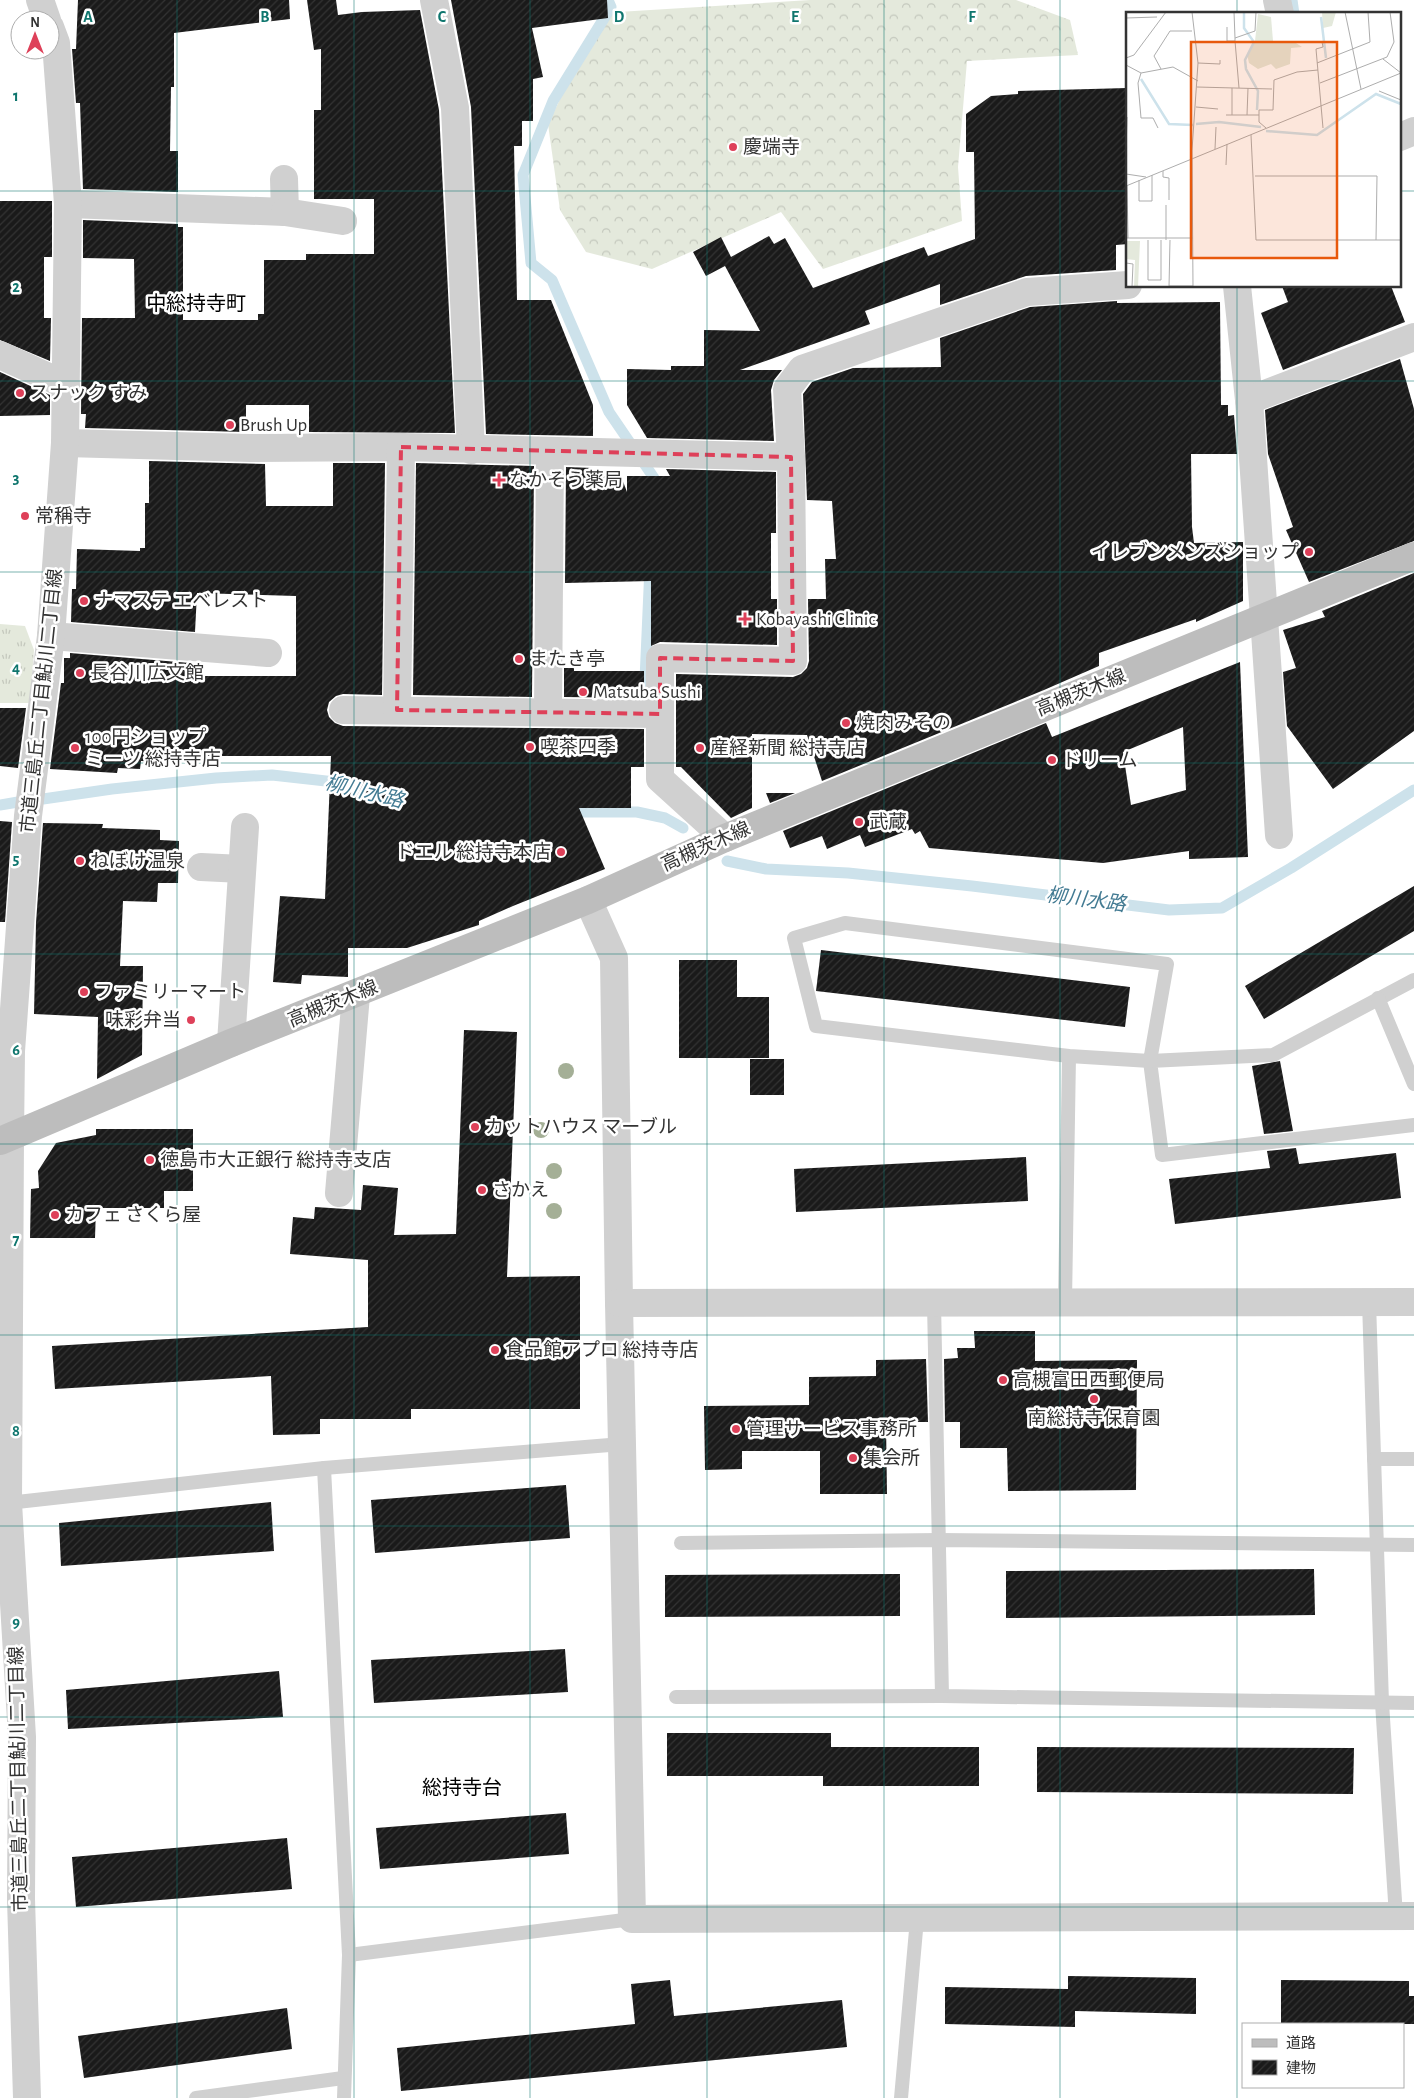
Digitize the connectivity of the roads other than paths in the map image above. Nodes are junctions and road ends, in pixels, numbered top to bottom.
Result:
1 (434, 0) edge
2 (57, 60) edge
3 (1414, 132) edge
4 (1402, 136) edge
5 (284, 179) dead end
6 (68, 204) junction
7 (285, 212) junction
8 (343, 221) dead end
9 (1126, 285) edge
10 (1237, 288) edge
11 (1414, 337) edge
12 (0, 355) edge
13 (66, 384) junction
14 (1249, 400) junction
15 (65, 443) junction
16 (401, 446) junction
17 (471, 450) junction
18 (550, 451) junction
19 (791, 457) junction
20 (1414, 556) edge
21 (1264, 619) junction
22 (51, 636) junction
23 (268, 653) dead end
24 (343, 710) dead end
25 (398, 710) junction
26 (548, 712) junction
27 (660, 714) junction
28 (245, 827) dead end
29 (1279, 835) dead end
30 (725, 838) junction
31 (201, 867) dead end
32 (242, 869) junction
33 (588, 900) junction
34 (1414, 980) edge
35 (356, 995) junction
36 (1378, 998) junction
37 (231, 1044) junction
38 (1068, 1056) junction
39 (1150, 1061) junction
40 (1414, 1084) edge
41 (1414, 1125) edge
42 (5, 1139) edge
43 (339, 1193) dead end
44 (1065, 1302) junction
45 (1369, 1302) junction
46 (1414, 1302) edge
47 (619, 1303) junction
48 (934, 1303) junction
49 (622, 1444) junction
50 (1374, 1460) junction
51 (1414, 1460) edge
52 (324, 1468) junction
53 (8, 1503) junction
54 (939, 1540) junction
55 (681, 1543) dead end
56 (1376, 1545) junction
57 (1414, 1545) edge
58 (942, 1696) junction
59 (676, 1697) dead end
60 (1382, 1703) junction
61 (1414, 1703) edge
62 (11, 1900) edge
63 (1405, 1916) edge
64 (632, 1919) junction
65 (917, 1919) junction
66 (349, 1955) junction
67 (343, 2078) junction
68 (26, 2098) edge
69 (196, 2098) edge
70 (344, 2098) edge
71 (901, 2098) edge

1 - 17 street
2 - 6 street, 市道三島丘二丁目鮎川二丁目線
3 - 4 street
5 - 7 street
6 - 7 street
6 - 13 street, 市道三島丘二丁目鮎川二丁目線
7 - 8 street
9 - 19 street
10 - 14 street
11 - 14 street
12 - 13 street
13 - 15 street, 市道三島丘二丁目鮎川二丁目線
14 - 21 street
15 - 16 street
15 - 22 street, 市道三島丘二丁目鮎川二丁目線
16 - 17 street
16 - 25 street
17 - 18 street
18 - 19 street
18 - 26 street
19 - 27 street
20 - 21 main road, 高槻茨木線
21 - 29 street
21 - 30 main road, 高槻茨木線
22 - 23 street
22 - 42 street, 市道三島丘二丁目鮎川二丁目線
24 - 25 street
25 - 26 street
26 - 27 street
27 - 30 street
28 - 32 street
30 - 33 main road, 高槻茨木線
31 - 32 street
32 - 37 street
33 - 35 main road, 高槻茨木線
33 - 47 street
34 - 36 lane
35 - 37 main road, 高槻茨木線
35 - 43 street
36 - 39 lane
36 - 40 lane
37 - 42 main road, 高槻茨木線
38 - 39 lane
38 - 39 lane
38 - 44 lane
39 - 41 lane
42 - 53 street, 市道三島丘二丁目鮎川二丁目線
44 - 45 street
44 - 48 street
45 - 46 street
45 - 50 lane
47 - 48 street
47 - 49 street
48 - 54 lane
49 - 52 lane
49 - 64 street
50 - 51 lane
50 - 56 lane
52 - 53 lane
52 - 66 lane
53 - 62 street, 市道三島丘二丁目鮎川二丁目線
54 - 55 lane
54 - 56 lane
54 - 58 lane
56 - 57 lane
56 - 60 lane
58 - 59 lane
58 - 60 lane
60 - 61 lane
60 - 63 lane
62 - 68 street, 市道三島丘二丁目鮎川二丁目線
63 - 65 street
64 - 65 street
64 - 66 lane
65 - 71 lane
66 - 67 lane
67 - 69 lane
67 - 70 lane

